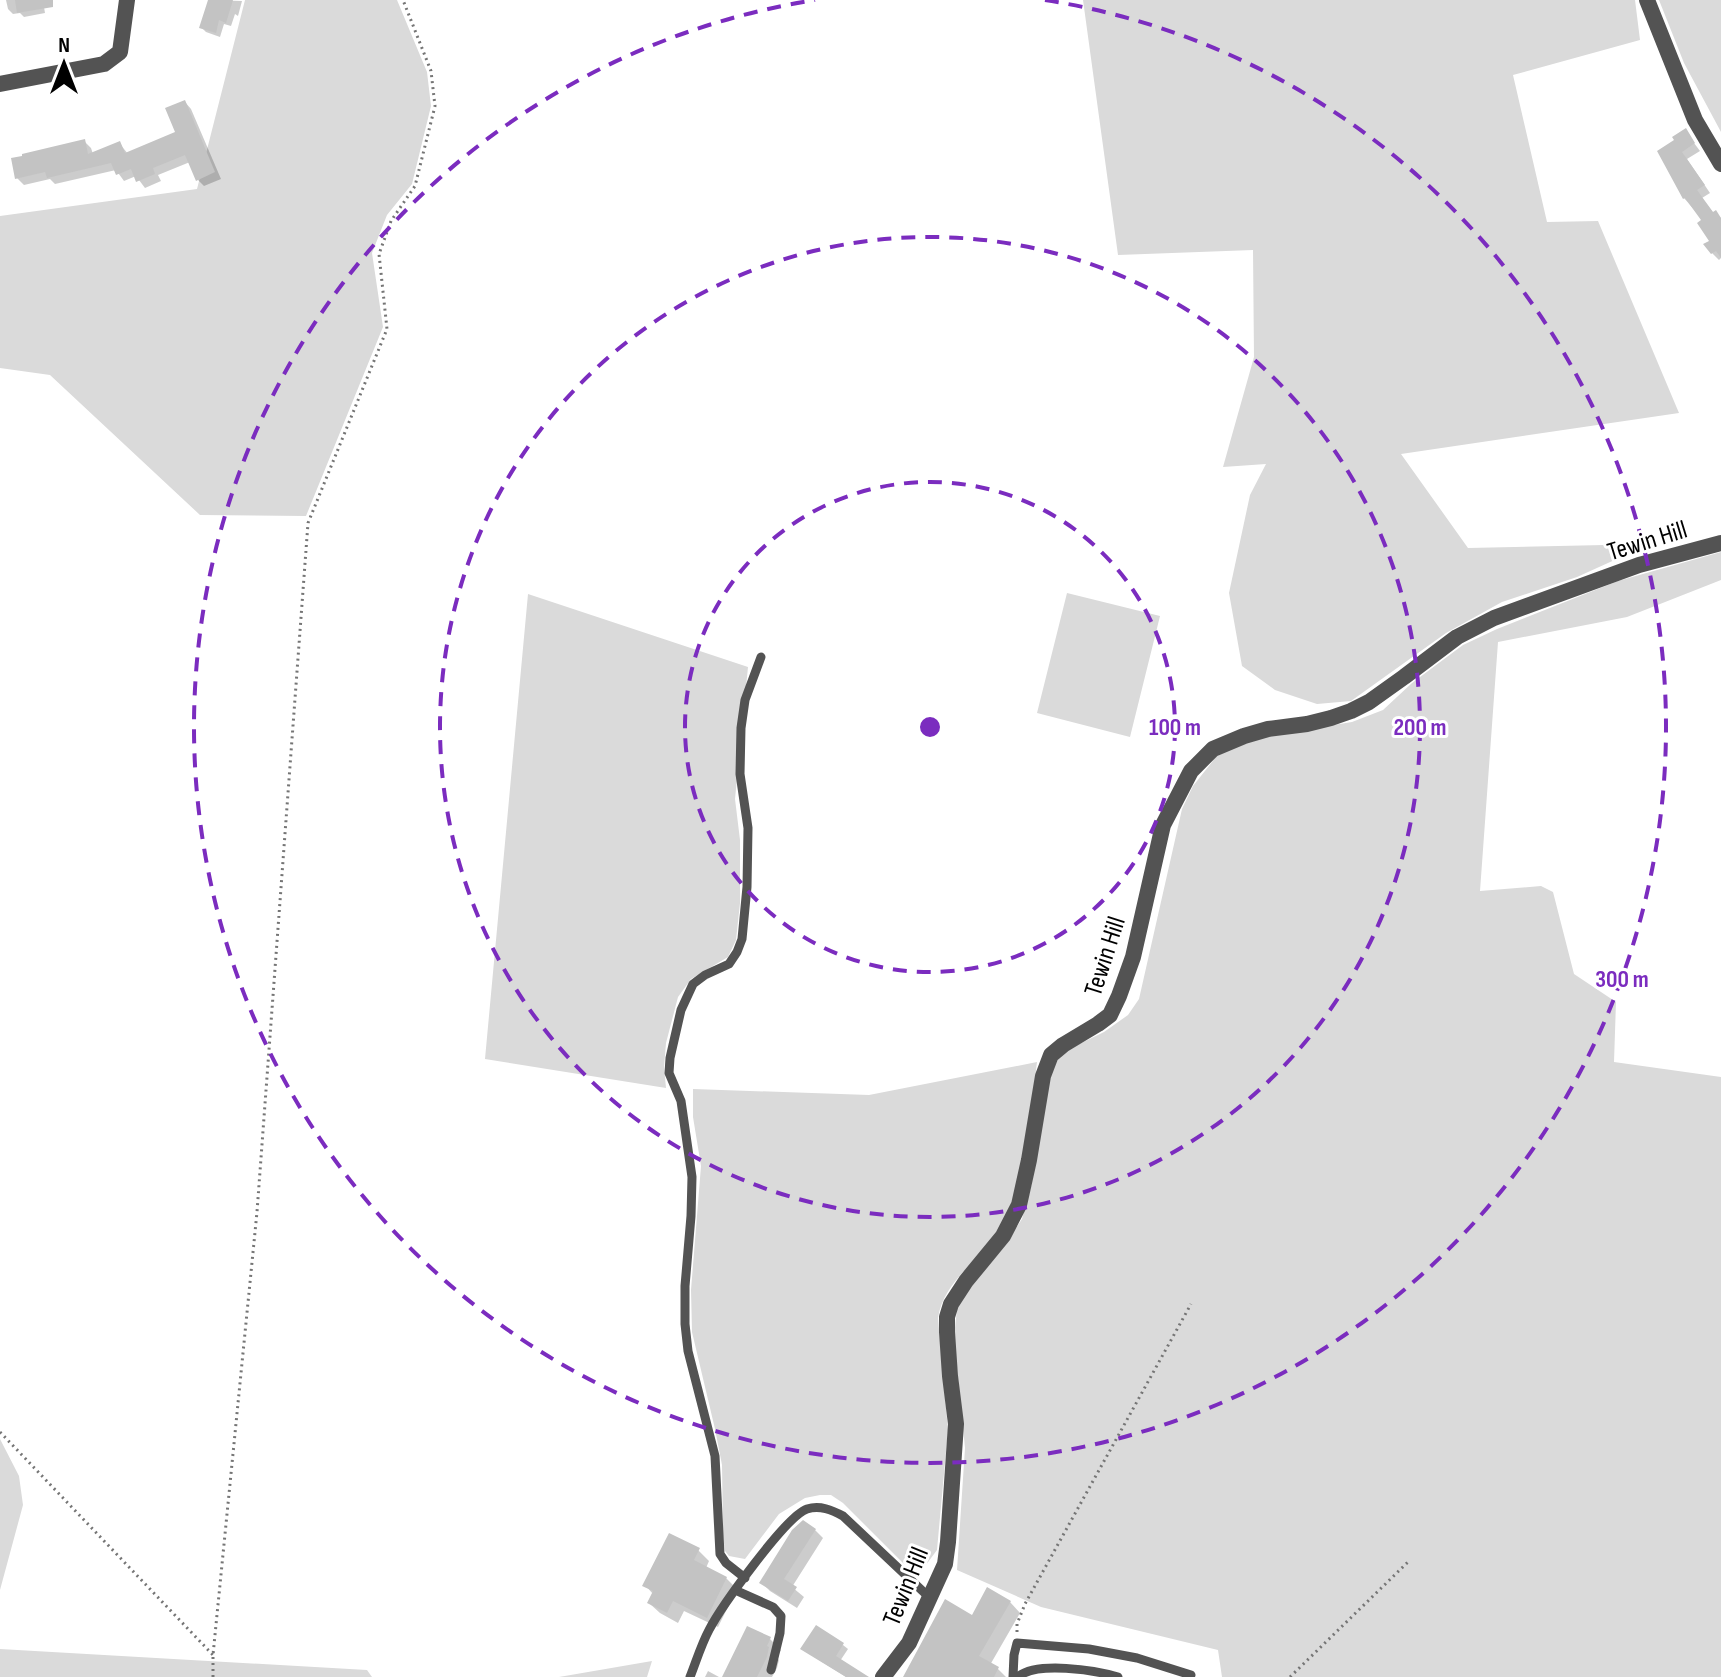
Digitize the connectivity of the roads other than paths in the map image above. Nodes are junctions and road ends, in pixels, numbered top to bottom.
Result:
1 (127, 0) edge
2 (1647, 0) edge
3 (0, 84) edge
4 (1721, 164) edge
5 (1721, 543) edge
6 (761, 657) dead end
7 (745, 1578) junction
8 (735, 1590) junction
9 (930, 1598) junction
10 (771, 1670) dead end
11 (1191, 1675) edge
12 (690, 1677) edge
13 (883, 1677) edge
14 (1015, 1677) edge
15 (1118, 1677) edge

1 - 3 street
2 - 4 street
5 - 9 street, Tewin Hill
6 - 7 lane
7 - 8 lane
7 - 9 lane
8 - 10 lane
8 - 12 lane
9 - 13 street, Tewin Hill
11 - 14 lane
14 - 15 lane

